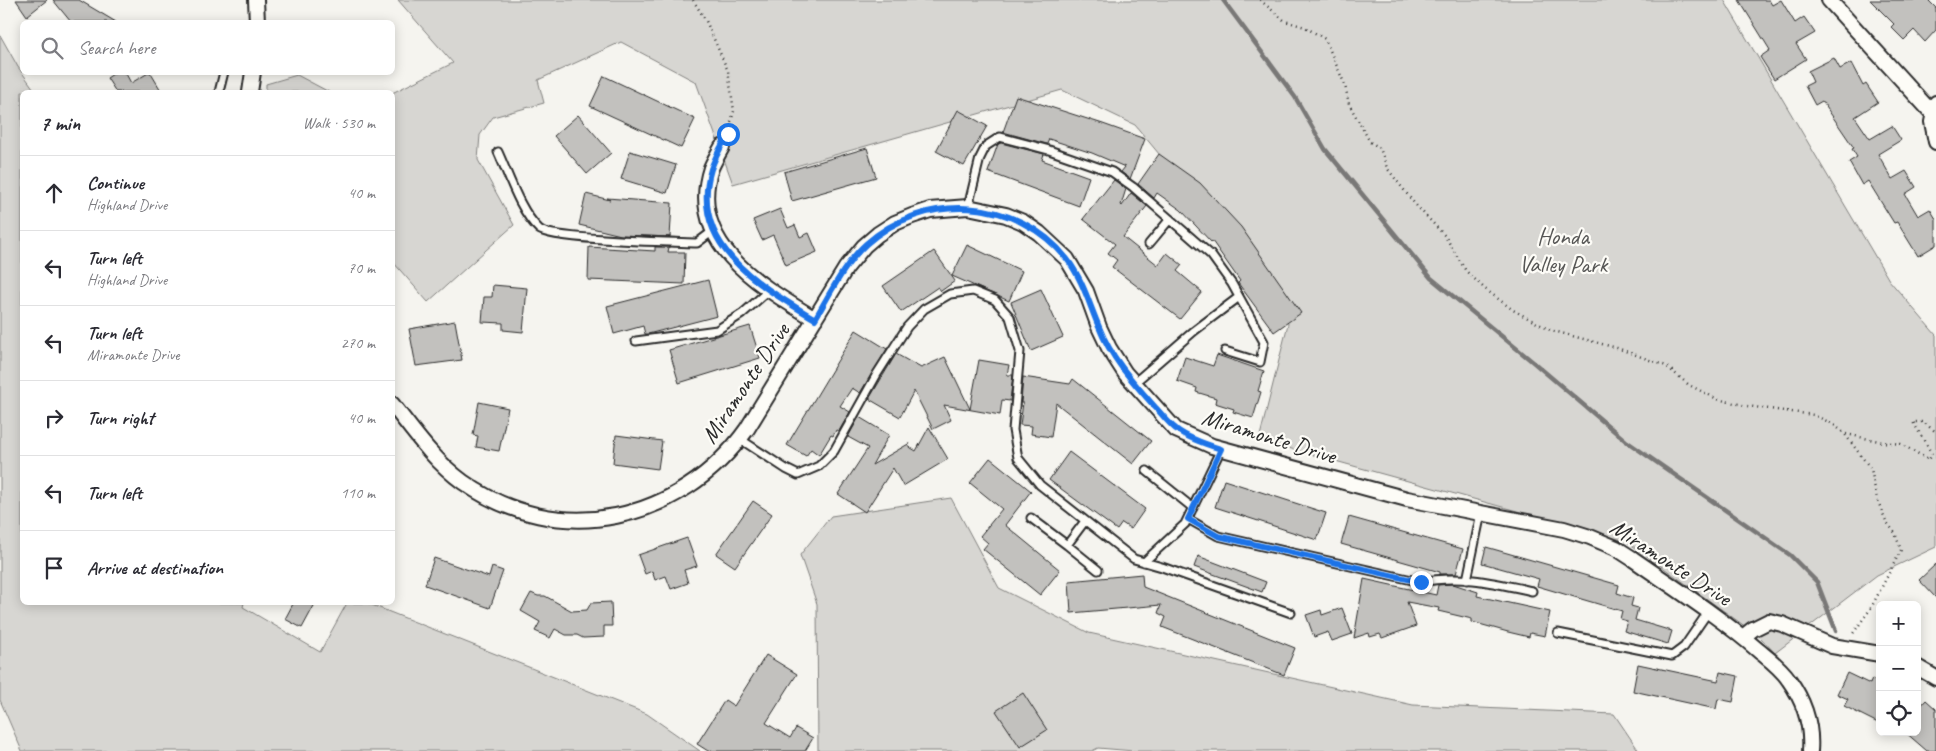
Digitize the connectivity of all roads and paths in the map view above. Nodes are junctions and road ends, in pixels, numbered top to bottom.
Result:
1 (256, 0) edge
2 (692, 0) edge
3 (1260, 0) edge
4 (1829, 0) edge
5 (257, 20) edge
6 (223, 75) edge
7 (253, 75) edge
8 (220, 90) edge
9 (250, 90) edge
10 (1935, 109) edge
11 (1936, 142) edge
12 (722, 147) joint
13 (498, 152) dead end
14 (968, 207) junction
15 (1170, 219) junction
16 (713, 231) junction
17 (1150, 244) dead end
18 (768, 291) junction
19 (1239, 297) junction
20 (815, 319) junction
21 (636, 340) dead end
22 (1225, 351) dead end
23 (1134, 383) junction
24 (395, 408) edge
25 (1936, 432) edge
26 (1844, 433) junction
27 (740, 439) junction
28 (1221, 449) junction
29 (1147, 471) dead end
30 (1193, 508) junction
31 (1480, 513) junction
32 (1031, 518) dead end
33 (1188, 519) junction
34 (1086, 521) junction
35 (1067, 545) junction
36 (1144, 562) junction
37 (1098, 570) dead end
38 (1467, 580) junction
39 (1532, 591) dead end
40 (1708, 612) junction
41 (1291, 613) dead end
42 (1558, 633) dead end
43 (1743, 637) junction
44 (1843, 649) junction
45 (1876, 653) edge
46 (1921, 669) edge
47 (1936, 678) edge
48 (1810, 751) edge

1 - 5 street
2 - 12 path
3 - 26 path
4 - 10 street
6 - 8 lane
7 - 9 street
10 - 11 street
12 - 16 street
13 - 16 lane
14 - 15 lane
14 - 20 street, Miramonte Drive
14 - 23 street, Miramonte Drive
15 - 17 lane
15 - 19 lane
16 - 18 street
18 - 20 street
18 - 21 lane
19 - 22 lane
19 - 23 lane
20 - 27 street, Miramonte Drive
23 - 28 street, Miramonte Drive
24 - 27 street, Miramonte Drive
25 - 26 path
26 - 44 path
27 - 34 lane
28 - 30 lane
28 - 31 street, Miramonte Drive
29 - 30 lane
30 - 33 lane
31 - 38 lane
31 - 40 street, Miramonte Drive
32 - 35 lane
33 - 36 lane
33 - 38 lane
34 - 35 lane
34 - 36 lane
35 - 37 lane
36 - 41 lane
38 - 39 lane
40 - 42 lane
40 - 43 street, Miramonte Drive
43 - 44 street
43 - 48 street, Miramonte Drive
44 - 45 street
46 - 47 street

